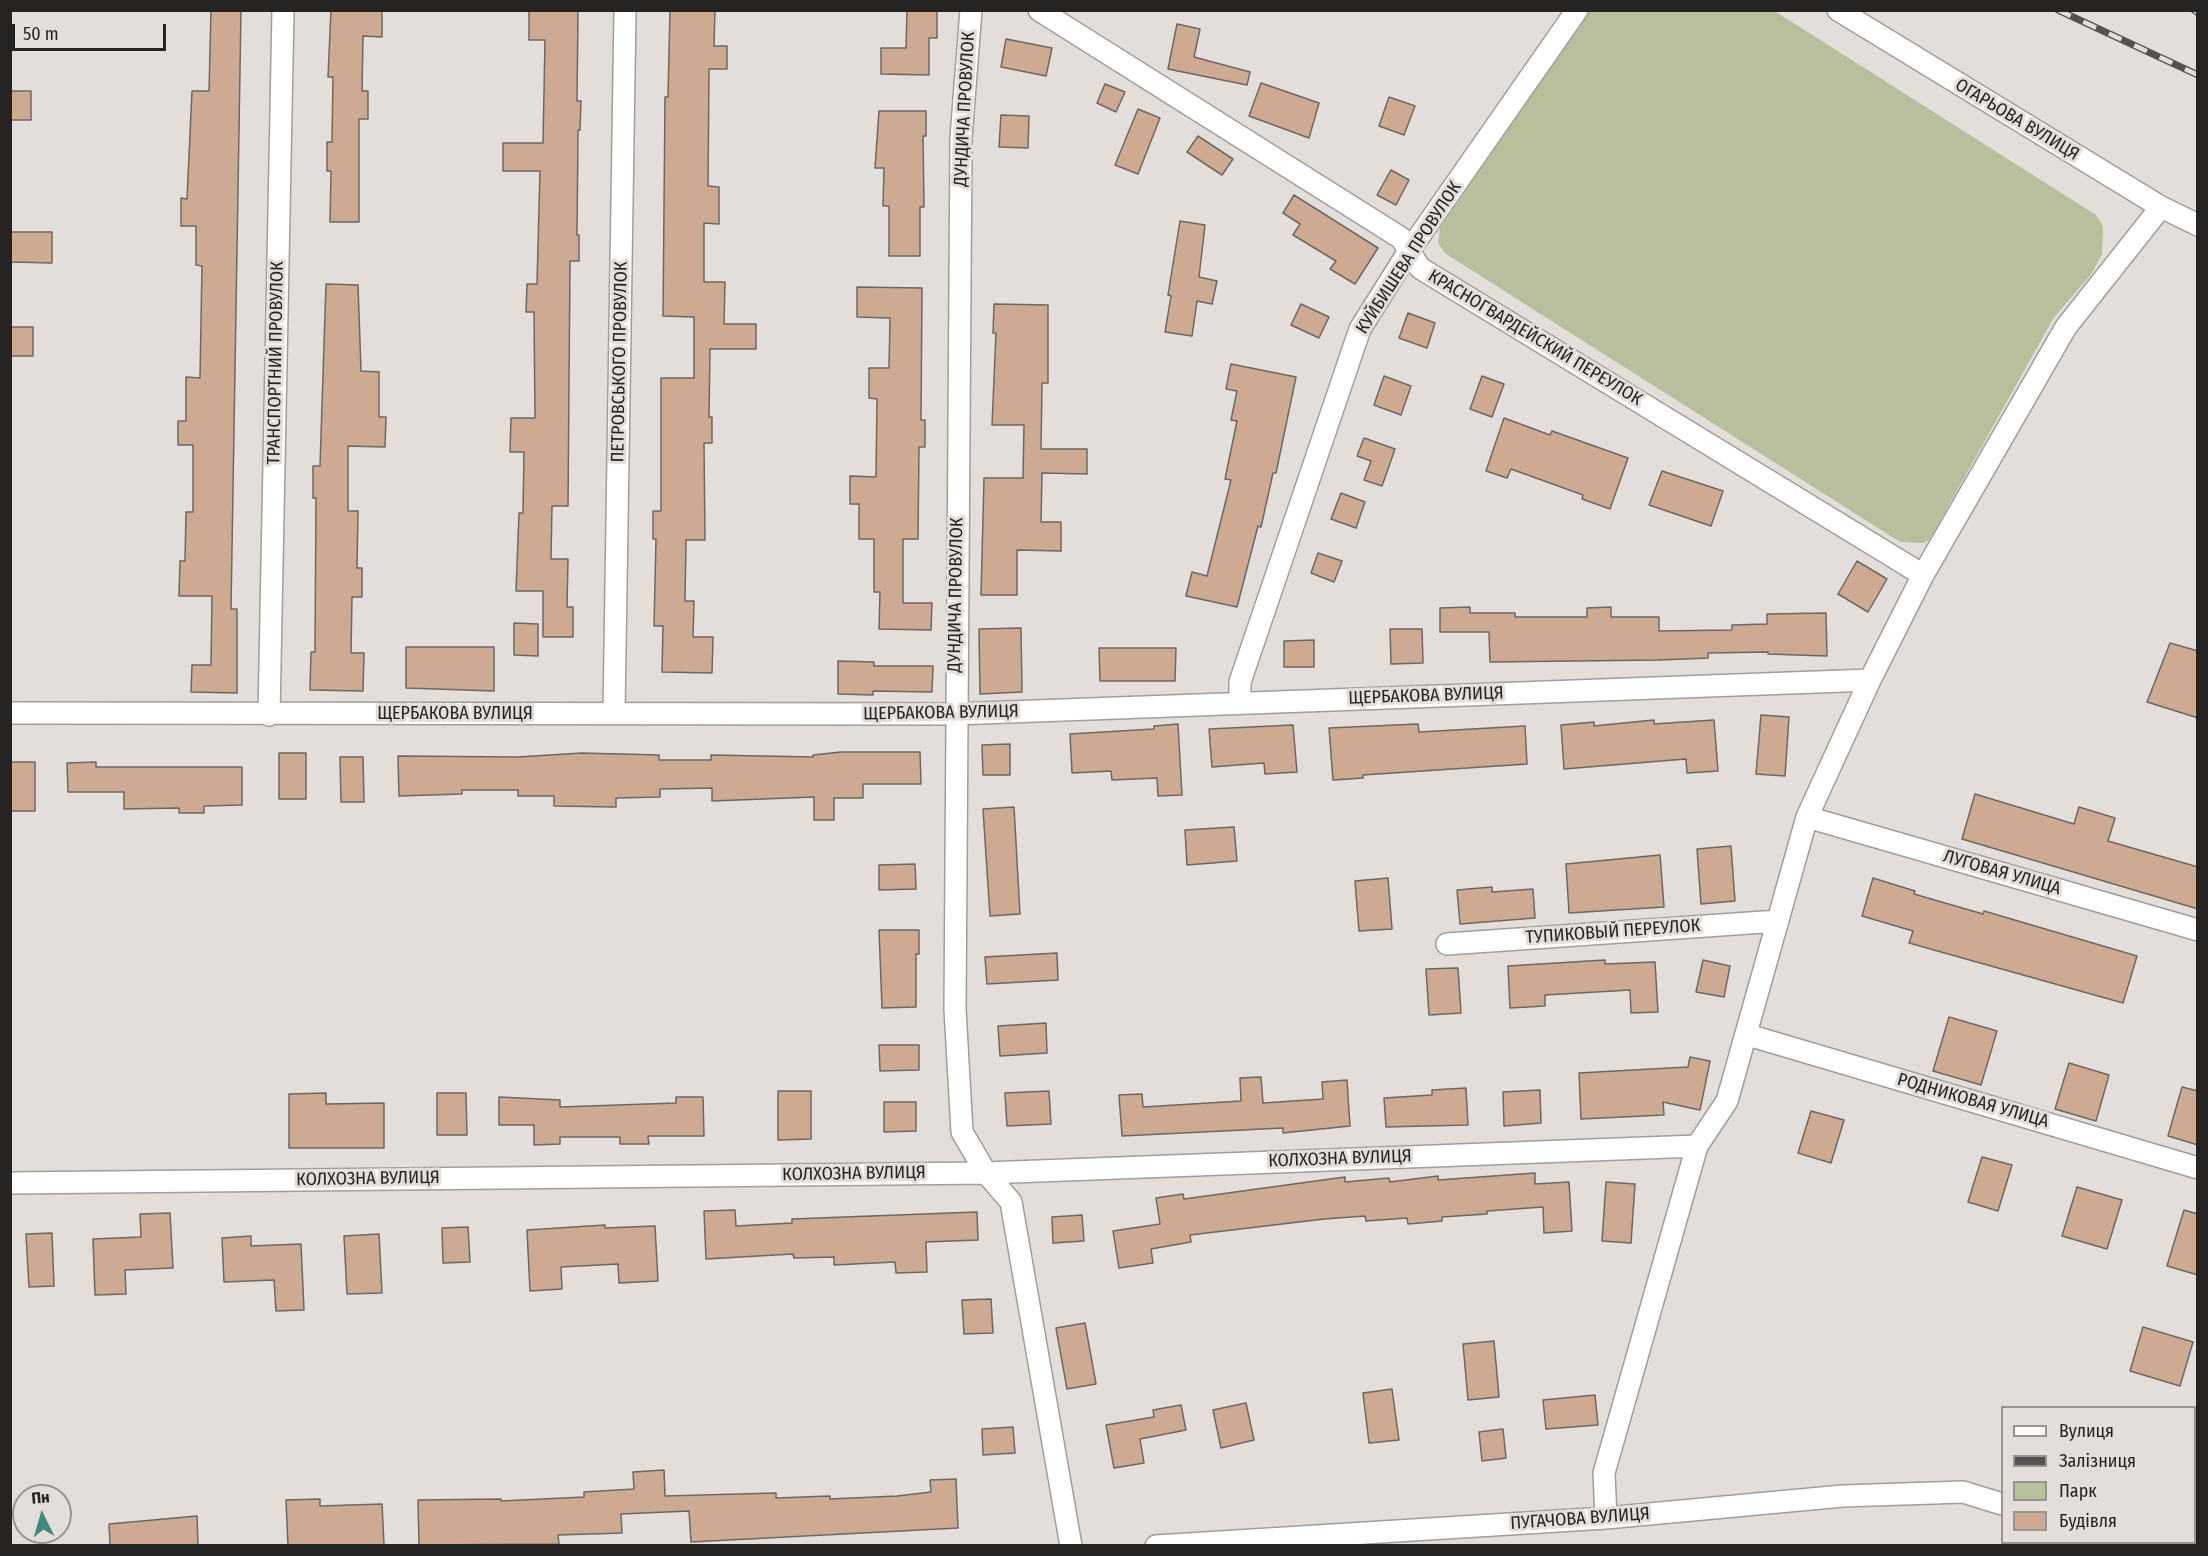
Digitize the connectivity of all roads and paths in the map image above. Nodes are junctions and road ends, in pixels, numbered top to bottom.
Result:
1 (283, 10) edge
2 (625, 10) edge
3 (971, 10) edge
4 (1039, 10) edge
5 (1577, 10) edge
6 (1838, 10) edge
7 (2161, 207) junction
8 (2198, 225) edge
9 (1409, 251) junction
10 (1923, 575) junction
11 (1870, 680) junction
12 (1240, 703) junction
13 (10, 713) edge
14 (614, 713) junction
15 (955, 714) junction
16 (269, 715) junction
17 (1807, 817) junction
18 (1778, 921) junction
19 (2198, 930) edge
20 (1447, 944) dead end
21 (1748, 1035) junction
22 (1697, 1146) junction
23 (2198, 1168) edge
24 (986, 1173) junction
25 (10, 1183) edge
26 (2001, 1504) edge
27 (1606, 1518) junction
28 (1071, 1545) edge
29 (1156, 1545) edge

1 - 16 street, ТРАНСПОРТНИЙ ПРОВУЛОК
2 - 14 street, ПЕТРОВСЬКОГО ПРОВУЛОК
3 - 15 street, ДУНДИЧА ПРОВУЛОК
4 - 9 street, КРАСНОГВАРДЕЙСКИЙ ПЕРЕУЛОК
5 - 9 street, КУЙБИШЕВА ПРОВУЛОК
6 - 7 street, ОГАРЬОВА ВУЛИЦЯ
7 - 8 street, ОГАРЬОВА ВУЛИЦЯ
7 - 10 street
9 - 10 street, КРАСНОГВАРДЕЙСКИЙ ПЕРЕУЛОК
9 - 12 street, КУЙБИШЕВА ПРОВУЛОК
10 - 11 street
11 - 12 street, ЩЕРБАКОВА ВУЛИЦЯ
11 - 17 street
12 - 15 street, ЩЕРБАКОВА ВУЛИЦЯ
13 - 16 street, ЩЕРБАКОВА ВУЛИЦЯ
14 - 15 street, ЩЕРБАКОВА ВУЛИЦЯ
14 - 16 street, ЩЕРБАКОВА ВУЛИЦЯ
15 - 24 street, ДУНДИЧА ПРОВУЛОК
17 - 18 street
17 - 19 street, ЛУГОВАЯ УЛИЦА
18 - 20 street, ТУПИКОВЫЙ ПЕРЕУЛОК
18 - 21 street
21 - 22 street
21 - 23 street, РОДНИКОВАЯ УЛИЦА
22 - 24 street, КОЛХОЗНА ВУЛИЦЯ
22 - 27 street
24 - 25 street, КОЛХОЗНА ВУЛИЦЯ
24 - 28 street, ДУНДИЧА ПРОВУЛОК
26 - 27 street, ПУГАЧОВА ВУЛИЦЯ
27 - 29 street, ПУГАЧОВА ВУЛИЦЯ

